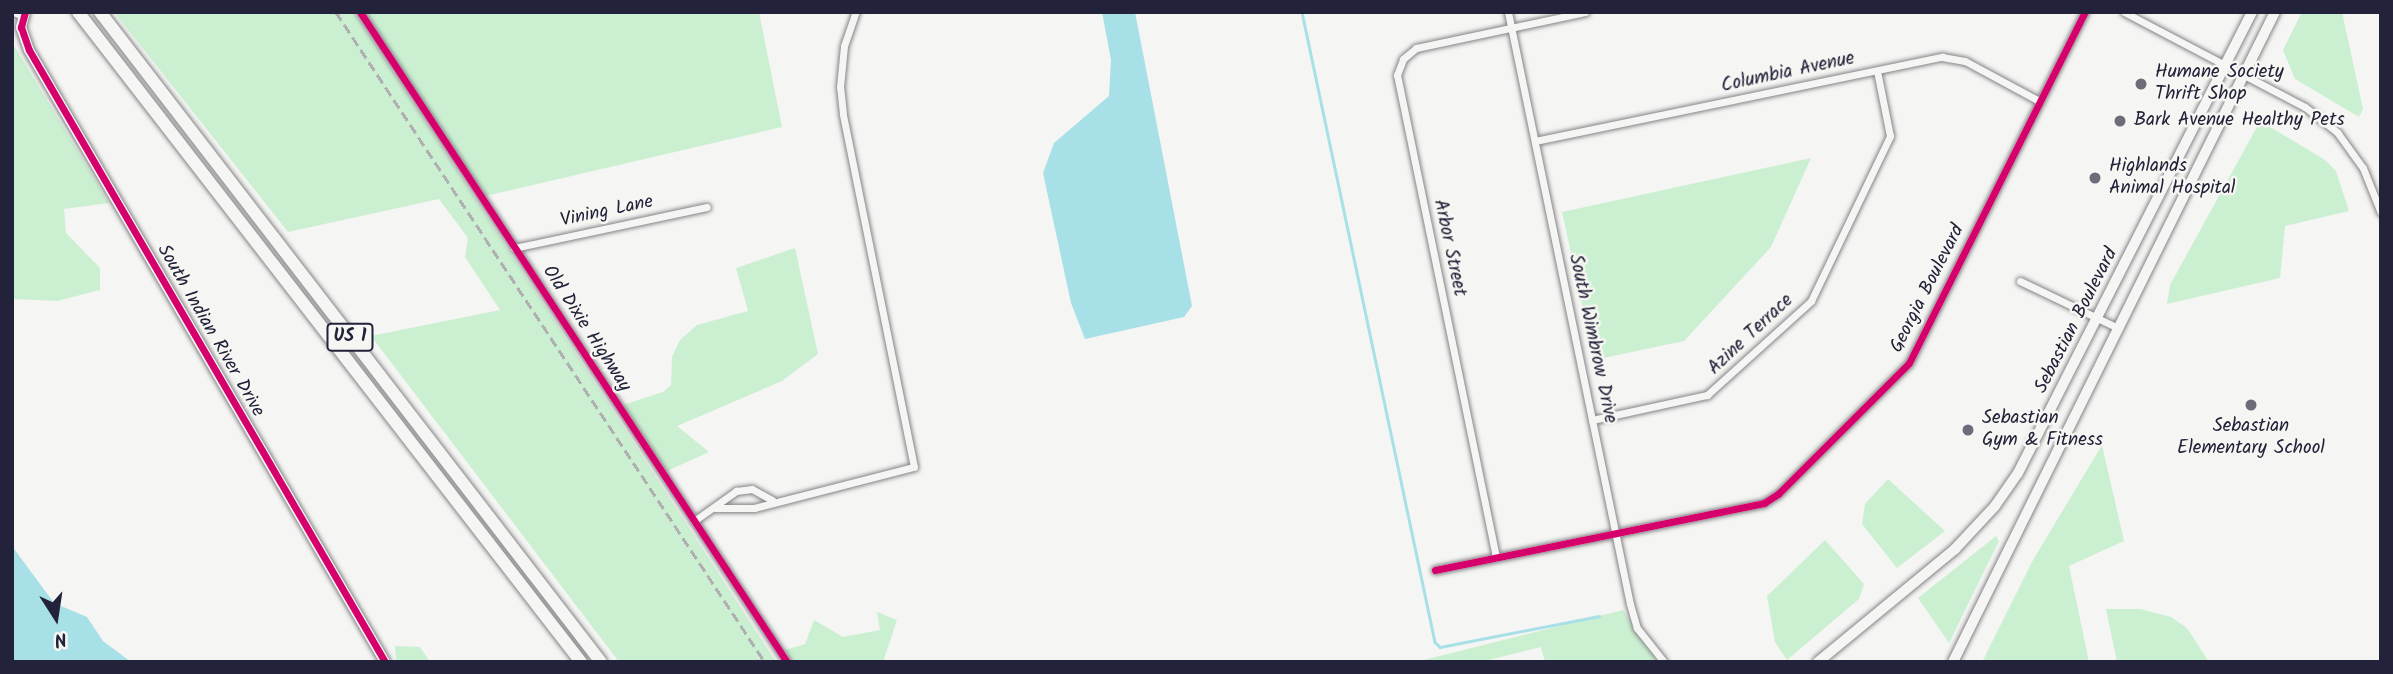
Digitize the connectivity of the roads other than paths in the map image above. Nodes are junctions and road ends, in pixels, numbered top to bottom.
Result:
1 (78, 12) edge
2 (100, 12) edge
3 (359, 12) edge
4 (856, 12) edge
5 (1508, 12) edge
6 (1585, 12) edge
7 (2085, 12) edge
8 (2124, 12) edge
9 (2252, 12) edge
10 (2275, 12) edge
11 (21, 14) edge
12 (1511, 27) junction
13 (2226, 64) junction
14 (1877, 71) junction
15 (2245, 74) junction
16 (2039, 101) junction
17 (1535, 141) junction
18 (707, 207) dead end
19 (2381, 213) edge
20 (514, 248) junction
21 (2020, 281) dead end
22 (2098, 319) junction
23 (2118, 328) junction
24 (353, 368) junction
25 (378, 372) junction
26 (374, 395) junction
27 (401, 402) junction
28 (1592, 420) junction
29 (772, 500) junction
30 (715, 508) junction
31 (694, 521) junction
32 (1615, 534) junction
33 (1496, 558) junction
34 (1435, 570) dead end
35 (385, 662) edge
36 (581, 662) edge
37 (601, 662) edge
38 (788, 662) edge
39 (1664, 662) edge
40 (1818, 662) edge
41 (1953, 662) edge

1 - 24 main road, US 1
2 - 25 main road, US 1
3 - 20 street, Old Dixie Highway
4 - 29 street
5 - 12 street, South Wimbrow Drive
6 - 12 street, Arbor Street
7 - 16 street, Georgia Boulevard
8 - 13 street
9 - 13 main road, Sebastian Boulevard
10 - 15 main road, Sebastian Boulevard
11 - 35 main road, South Indian River Drive
12 - 17 street, South Wimbrow Drive
12 - 33 street, Arbor Street
13 - 15 street
13 - 22 main road, Sebastian Boulevard
14 - 16 street, Columbia Avenue
14 - 17 street, Columbia Avenue
14 - 28 street, Azine Terrace
15 - 19 street
15 - 23 main road, Sebastian Boulevard
16 - 32 street, Georgia Boulevard
17 - 28 street, South Wimbrow Drive
18 - 20 street, Vining Lane
20 - 31 street, Old Dixie Highway
21 - 22 street
22 - 23 street
22 - 40 main road, Sebastian Boulevard
23 - 41 main road, Sebastian Boulevard
24 - 25 main road
24 - 26 main road, US 1
25 - 27 main road, US 1
26 - 27 main road
26 - 36 main road, US 1
27 - 37 main road, US 1
28 - 32 street, South Wimbrow Drive
29 - 30 street
29 - 30 street
30 - 31 street
31 - 38 street, Old Dixie Highway
32 - 33 street, Georgia Boulevard
32 - 39 street, South Wimbrow Drive
33 - 34 street, Georgia Boulevard

